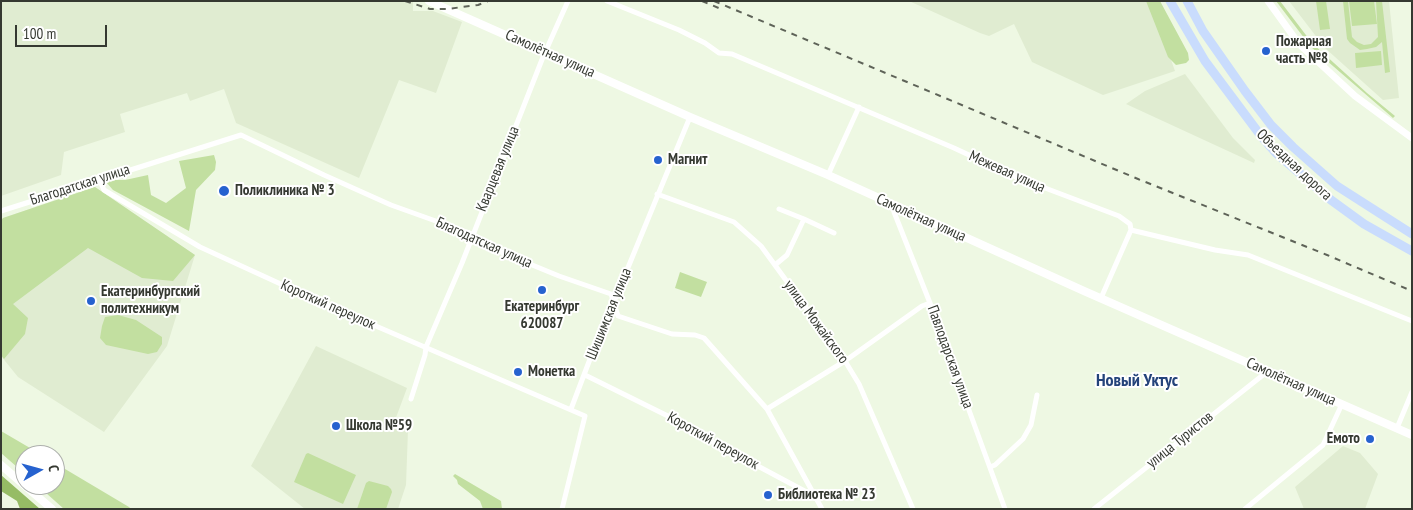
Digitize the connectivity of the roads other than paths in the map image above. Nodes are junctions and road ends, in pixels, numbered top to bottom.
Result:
1 (430, 1) edge
2 (568, 1) edge
3 (607, 1) edge
4 (1170, 1) edge
5 (1187, 1) edge
6 (1268, 1) edge
7 (545, 52) junction
8 (859, 107) junction
9 (690, 117) junction
10 (1412, 138) edge
11 (828, 175) junction
12 (99, 179) junction
13 (657, 194) junction
14 (896, 207) junction
15 (779, 209) dead end
16 (1, 211) edge
17 (804, 219) junction
18 (1132, 230) junction
19 (834, 233) dead end
20 (472, 234) junction
21 (1412, 234) edge
22 (1412, 251) edge
23 (775, 265) junction
24 (1101, 298) junction
25 (930, 303) junction
26 (614, 304) junction
27 (1412, 321) edge
28 (426, 346) junction
29 (845, 361) junction
30 (1265, 370) junction
31 (584, 375) junction
32 (1412, 392) edge
33 (1037, 395) dead end
34 (411, 399) dead end
35 (1342, 404) junction
36 (571, 409) junction
37 (767, 409) junction
38 (1397, 428) junction
39 (1412, 435) edge
40 (1, 465) edge
41 (990, 467) junction
42 (814, 496) junction
43 (52, 509) edge
44 (562, 509) edge
45 (822, 509) edge
46 (913, 509) edge
47 (1005, 509) edge
48 (1094, 509) edge
49 (1245, 509) edge

1 - 7 main road, Самолётная улица
2 - 7 street
3 - 8 street, Межевая улица
4 - 22 main road, Объездная дорога
5 - 21 main road, Объездная дорога
6 - 10 street
7 - 9 main road, Самолётная улица
7 - 20 street, Кварцевая улица
8 - 11 street
8 - 18 street, Межевая улица
9 - 11 main road, Самолётная улица
9 - 13 street, Шишимская улица
11 - 14 main road, Самолётная улица
12 - 16 street, Благодатская улица
12 - 20 street, Благодатская улица
12 - 28 street, Короткий переулок
13 - 23 street, улица Можайского
13 - 26 street, Шишимская улица
14 - 24 main road, Самолётная улица
14 - 25 street, Павлодарская улица
15 - 17 street
17 - 19 street
17 - 23 street
18 - 24 street
18 - 27 street, Межевая улица
20 - 26 street, Благодатская улица
20 - 28 street, Кварцевая улица
23 - 29 street, улица Можайского
24 - 30 main road, Самолётная улица
25 - 29 street
25 - 41 street, Павлодарская улица
26 - 31 street, Шишимская улица
26 - 37 street, Благодатская улица
28 - 34 street, Кварцевая улица
28 - 36 street, Короткий переулок
29 - 37 street
29 - 46 street, улица Можайского
30 - 35 main road, Самолётная улица
30 - 48 street, улица Туристов
31 - 36 street, Шишимская улица
31 - 42 street, Короткий переулок
32 - 38 street
33 - 41 street
35 - 38 main road, Самолётная улица
35 - 49 street
36 - 44 street
37 - 42 street, Благодатская улица
38 - 39 main road, Самолётная улица
40 - 43 main road
41 - 47 street, Павлодарская улица
42 - 45 street, Благодатская улица

